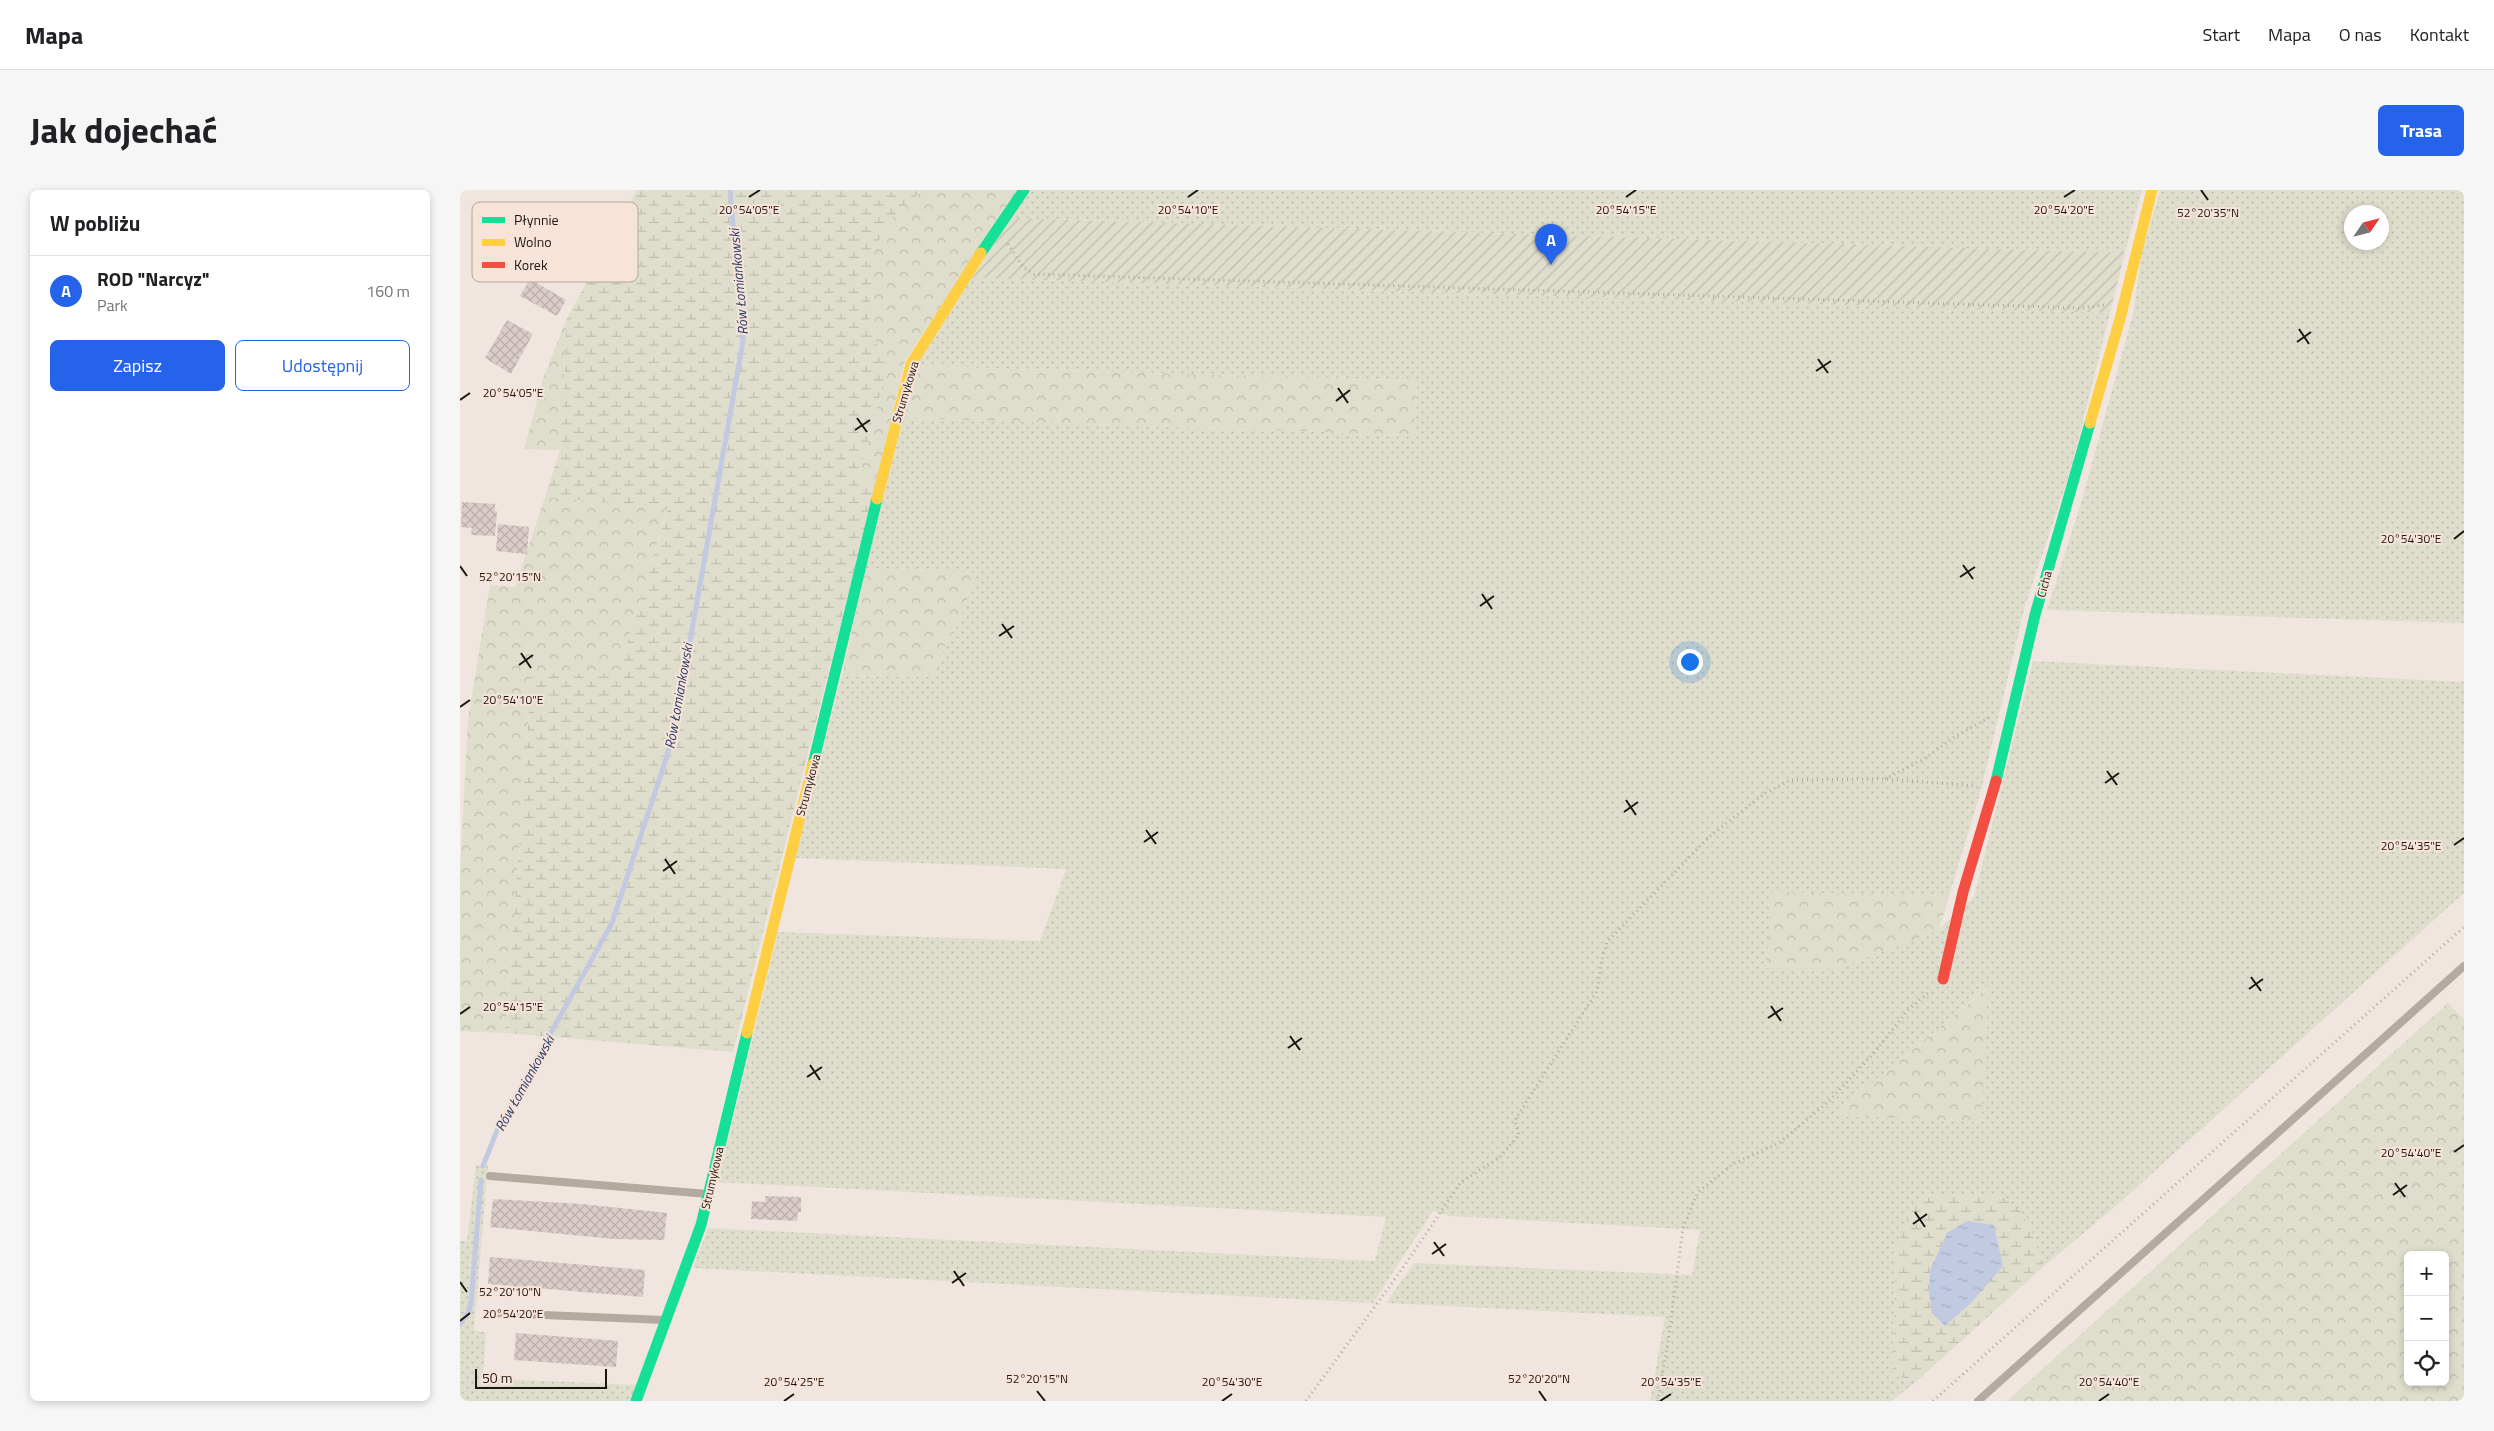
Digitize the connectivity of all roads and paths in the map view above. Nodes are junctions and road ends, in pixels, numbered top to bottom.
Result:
1 (1024, 190) edge
2 (2152, 190) edge
3 (1006, 242) dead end
4 (2112, 305) dead end
5 (2014, 709) junction
6 (1884, 779) junction
7 (1995, 787) junction
8 (2464, 927) edge
9 (2464, 966) edge
10 (1943, 979) joint
11 (490, 1176) dead end
12 (708, 1194) junction
13 (496, 1313) dead end
14 (665, 1320) junction
15 (636, 1401) edge
16 (1306, 1401) edge
17 (1658, 1401) edge
18 (1933, 1401) edge
19 (1978, 1401) edge

1 - 12 street, Strumykowa
2 - 5 street, Cicha
3 - 4 path
5 - 6 path
5 - 7 street, Cicha
6 - 7 path
6 - 16 path
7 - 10 street, Cicha
8 - 18 path
9 - 19 lane
10 - 17 path
11 - 12 lane
12 - 14 street, Strumykowa
13 - 14 lane
14 - 15 street, Strumykowa

